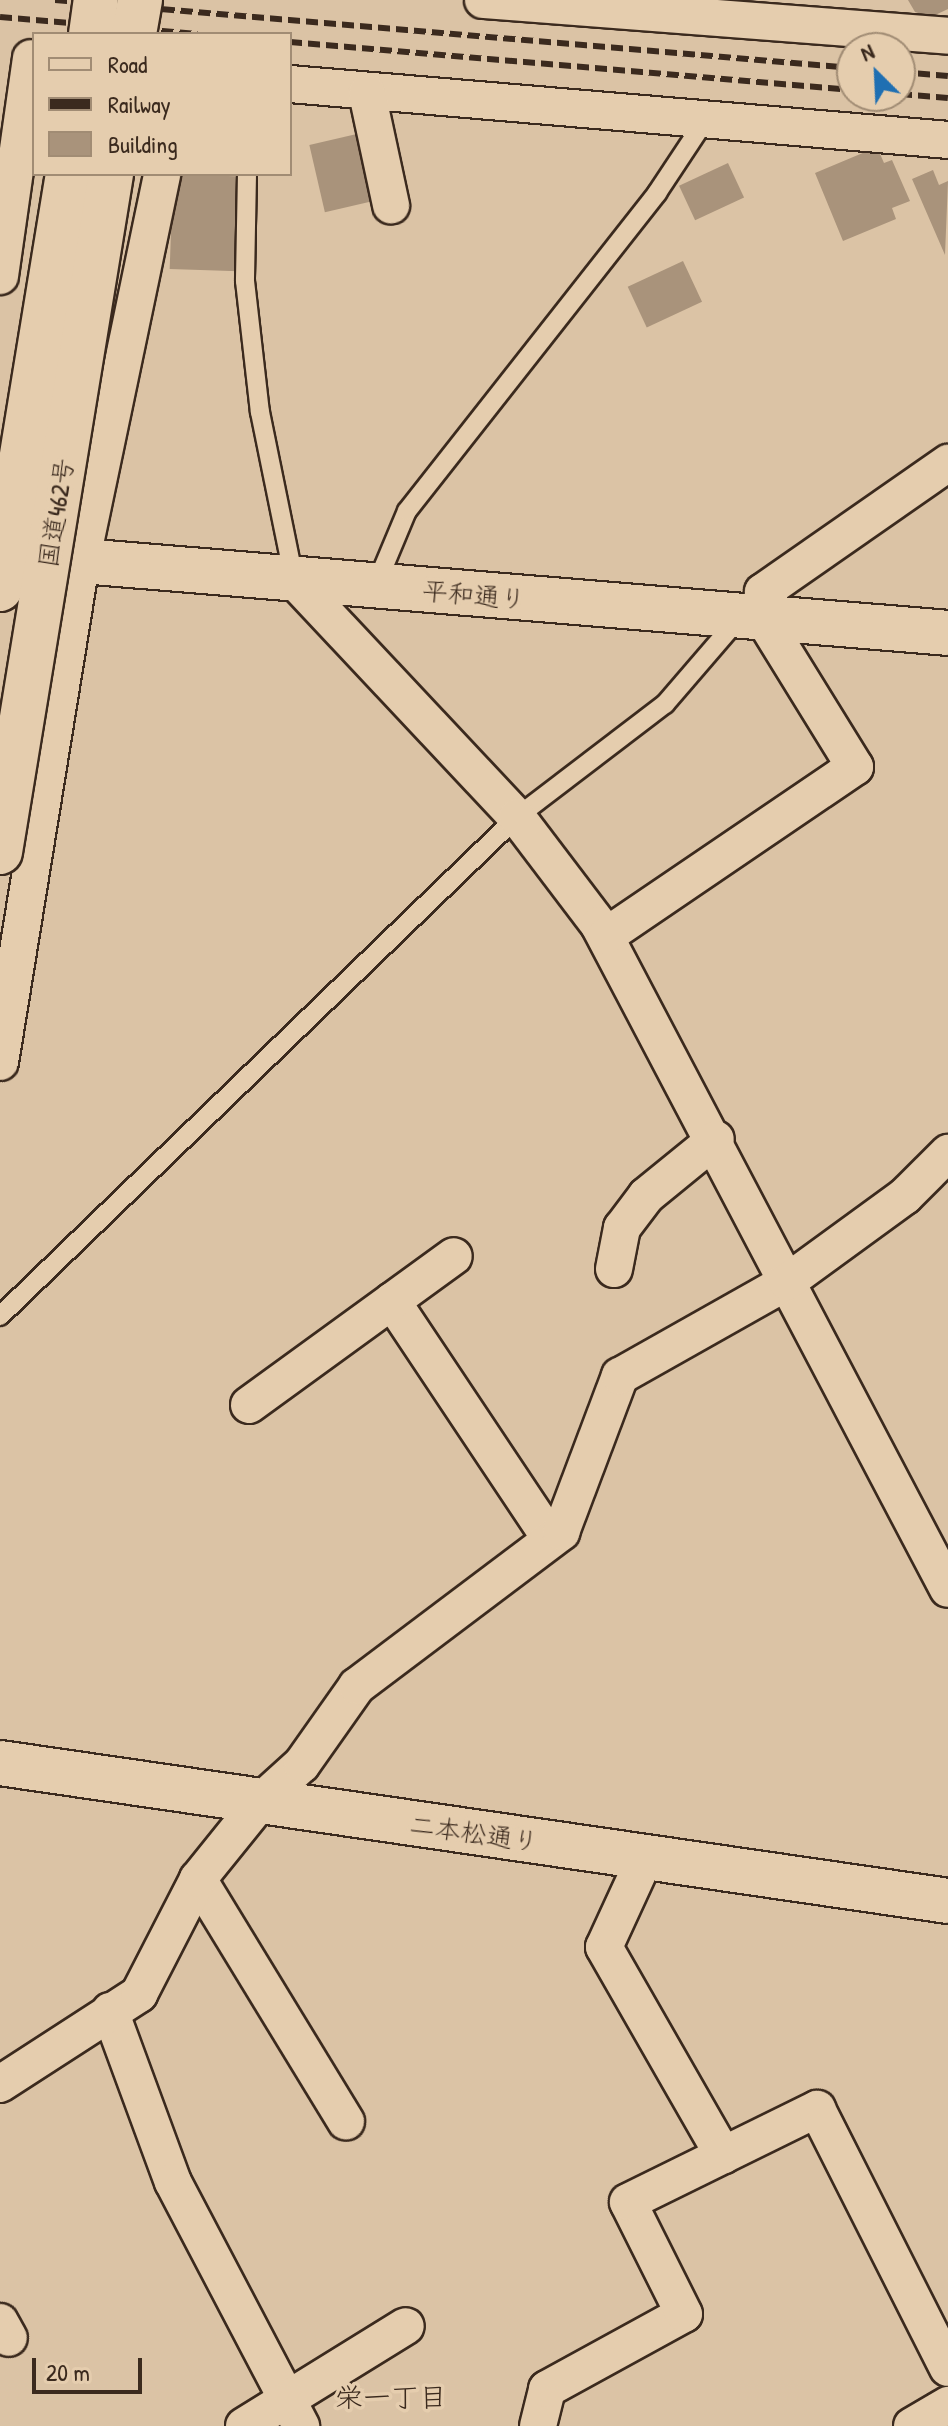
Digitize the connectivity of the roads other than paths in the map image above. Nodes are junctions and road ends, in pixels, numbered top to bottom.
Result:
1 (96, 0) edge
2 (140, 0) edge
3 (483, 0) edge
4 (858, 0) edge
5 (826, 27) junction
6 (91, 32) edge
7 (134, 32) edge
8 (948, 36) edge
9 (22, 58) edge
10 (292, 84) edge
11 (367, 93) junction
12 (704, 122) junction
13 (948, 140) edge
14 (68, 176) edge
15 (111, 176) edge
16 (162, 176) edge
17 (247, 176) edge
18 (391, 205) dead end
19 (0, 276) edge
20 (948, 463) edge
21 (0, 554) edge
22 (81, 563) junction
23 (295, 581) junction
24 (375, 587) junction
25 (0, 589) edge
26 (751, 618) junction
27 (948, 633) edge
28 (517, 817) junction
29 (0, 852) edge
30 (606, 936) junction
31 (0, 1062) edge
32 (716, 1139) junction
33 (948, 1153) edge
34 (454, 1256) dead end
35 (614, 1269) dead end
36 (787, 1282) junction
37 (392, 1301) junction
38 (0, 1316) edge
39 (249, 1405) dead end
40 (551, 1539) junction
41 (948, 1589) edge
42 (0, 1763) edge
43 (261, 1801) junction
44 (645, 1858) junction
45 (198, 1879) junction
46 (948, 1901) edge
47 (110, 2011) junction
48 (0, 2084) edge
49 (346, 2121) dead end
50 (723, 2155) junction
51 (406, 2326) dead end
52 (948, 2368) edge
53 (948, 2405) edge
54 (294, 2414) edge
55 (244, 2426) edge
56 (538, 2426) edge
57 (912, 2426) edge

1 - 6 main road, bridge
2 - 7 main road, bridge
3 - 5 street
4 - 5 street
5 - 8 street
9 - 19 street
10 - 11 street
11 - 12 street
11 - 18 street
12 - 13 street
12 - 24 lane
14 - 25 main road, 国道462号, bridge
15 - 29 main road, 国道462号, bridge
16 - 22 street
17 - 23 lane
20 - 26 street
21 - 22 main road, 平和通り
22 - 23 main road, 平和通り
22 - 31 street
23 - 24 main road, 平和通り
23 - 28 street
24 - 26 main road, 平和通り
26 - 27 main road, 平和通り
26 - 28 lane
26 - 30 street
28 - 30 street
28 - 38 lane
30 - 32 street
32 - 35 street
32 - 36 street
33 - 36 street
34 - 37 street
36 - 40 street
36 - 41 street
37 - 39 street
37 - 40 street
40 - 43 street
42 - 43 main road, 二本松通り
43 - 44 main road, 二本松通り
43 - 45 street
44 - 46 main road, 二本松通り
44 - 50 street
45 - 47 street
45 - 49 street
47 - 48 street
47 - 54 street
50 - 52 street
50 - 56 street
51 - 54 street
53 - 57 street
54 - 55 street

